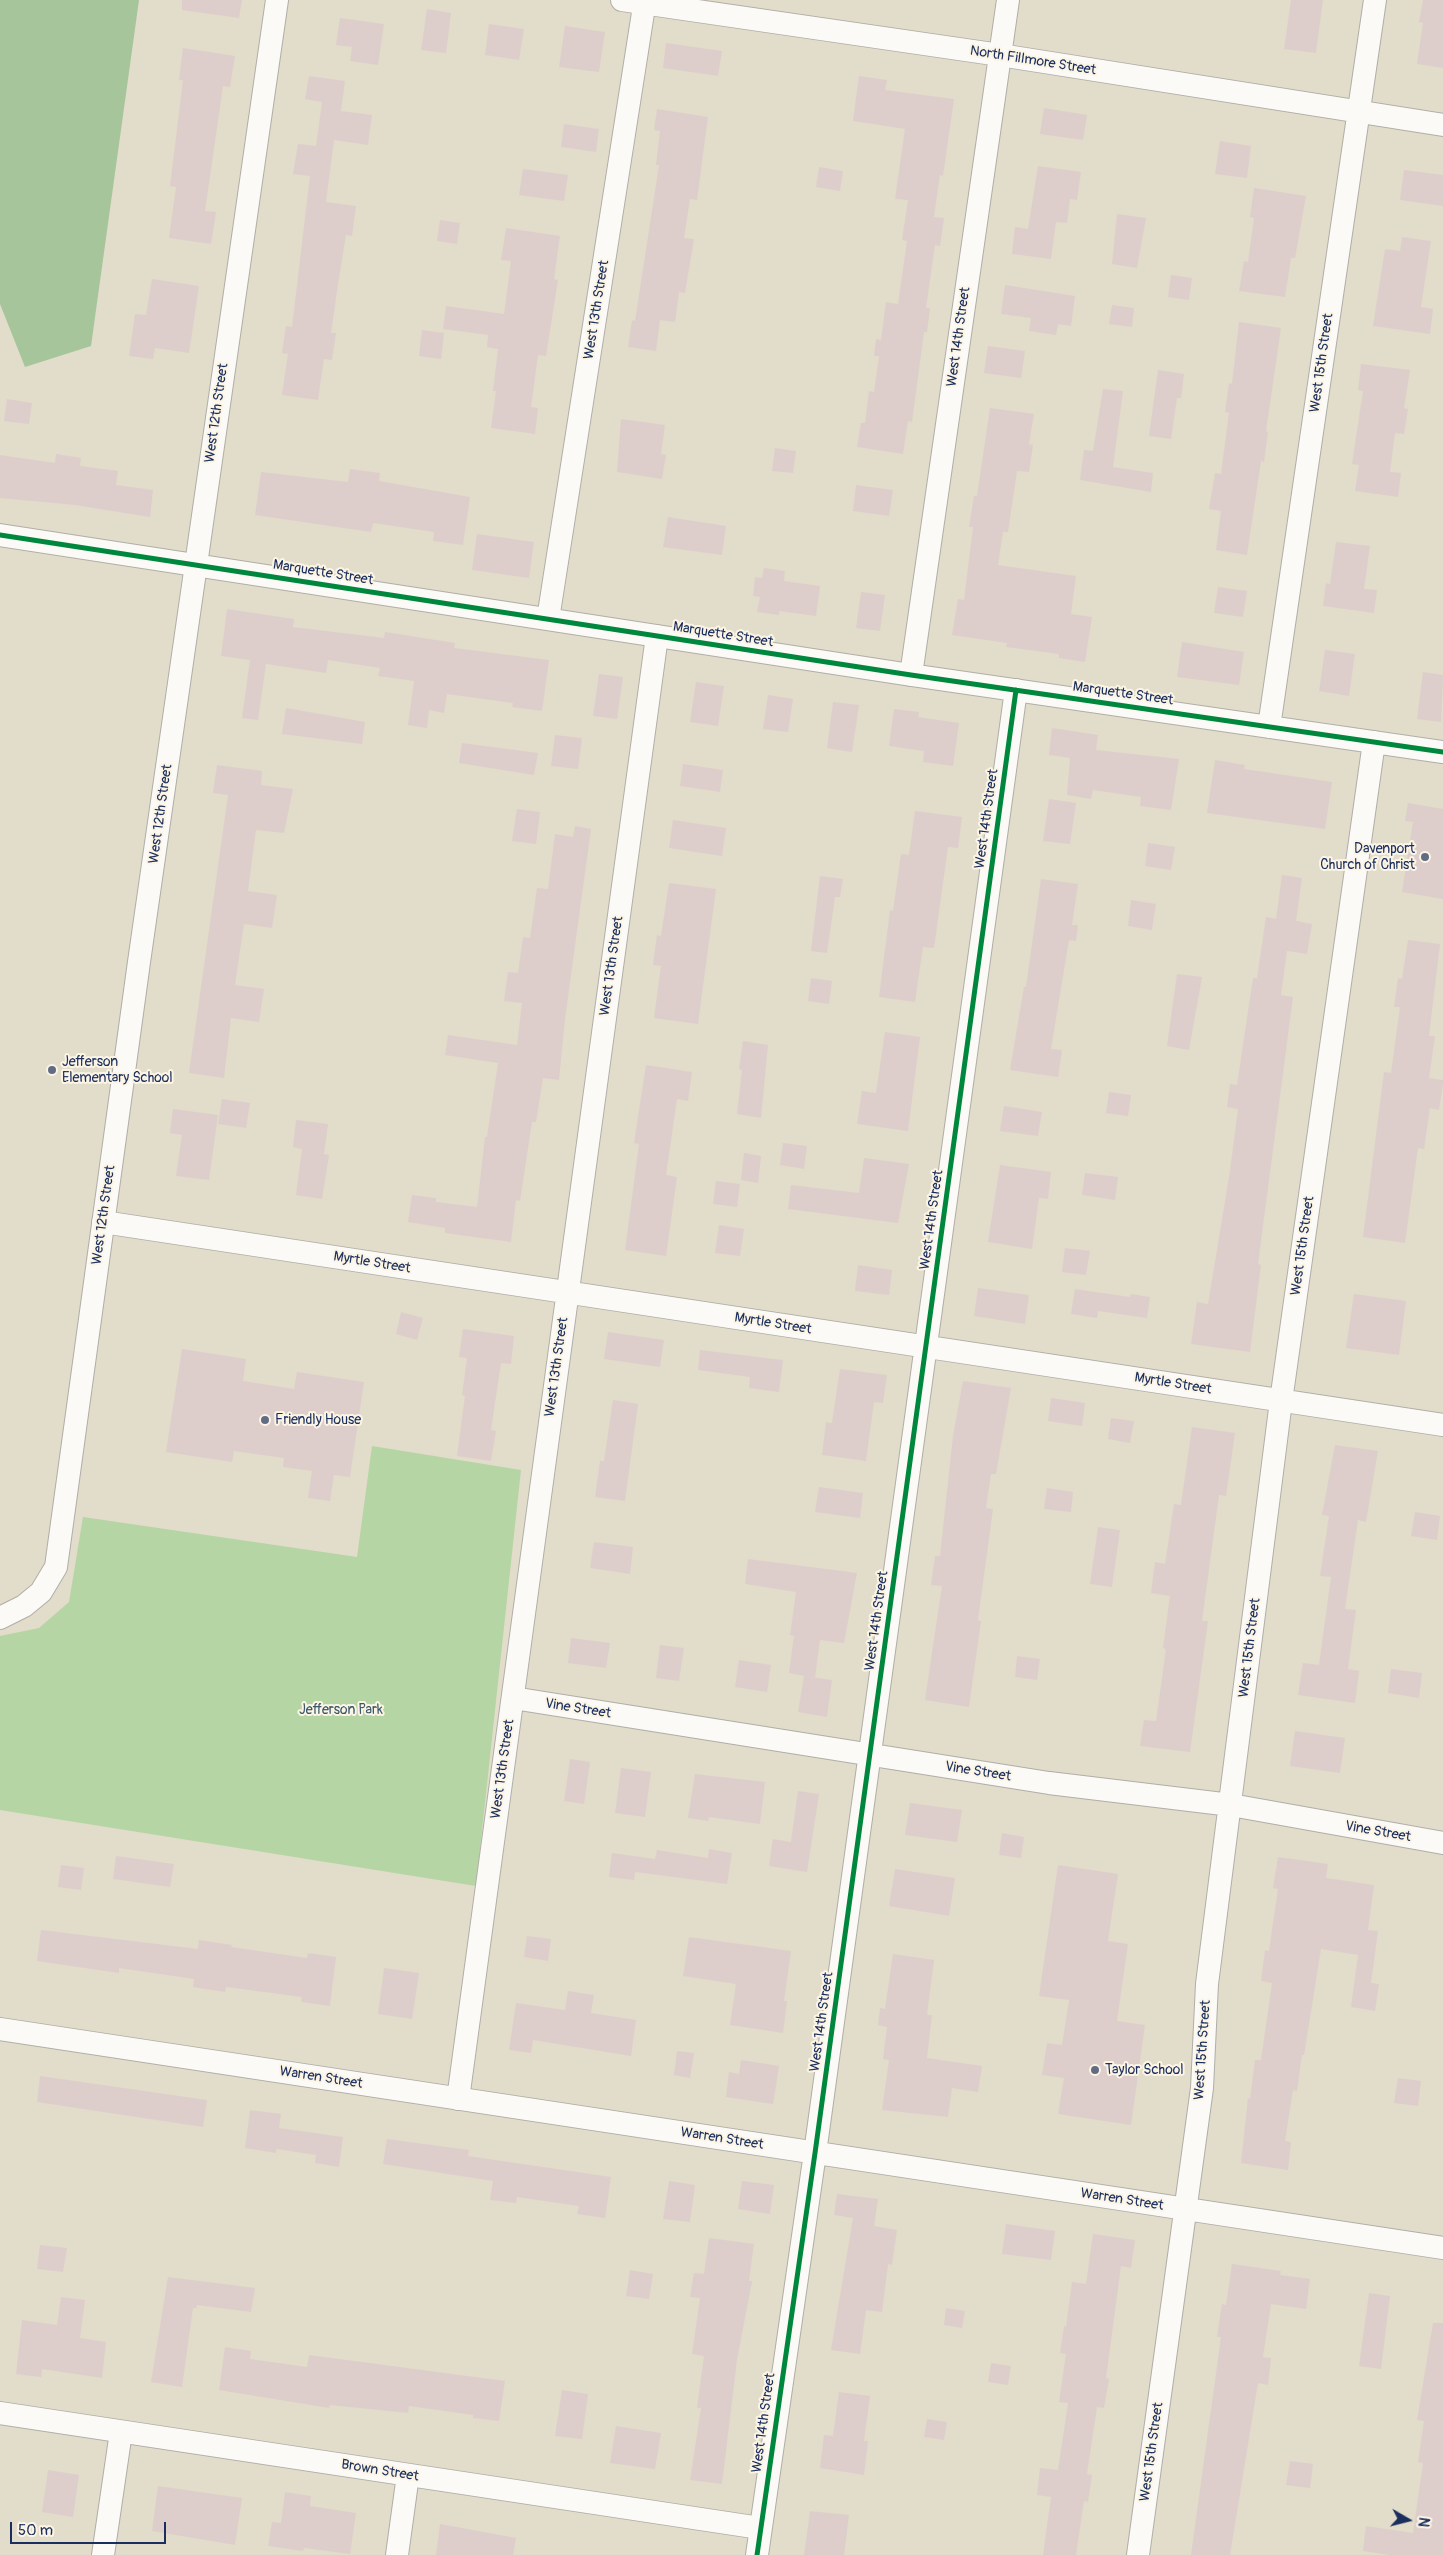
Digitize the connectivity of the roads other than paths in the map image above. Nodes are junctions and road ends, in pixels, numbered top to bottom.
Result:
1 (277, 0) edge
2 (622, 0) edge
3 (1008, 0) edge
4 (1376, 0) edge
5 (645, 2) edge
6 (1000, 55) junction
7 (1359, 111) junction
8 (1443, 124) edge
9 (0, 534) edge
10 (196, 565) junction
11 (548, 619) junction
12 (657, 636) junction
13 (911, 675) junction
14 (1016, 690) junction
15 (1269, 727) junction
16 (1374, 742) junction
17 (1443, 752) edge
18 (103, 1222) junction
19 (567, 1292) junction
20 (926, 1347) junction
21 (1281, 1401) junction
22 (1443, 1425) edge
23 (8, 1615) edge
24 (513, 1698) junction
25 (870, 1755) junction
26 (1230, 1805) junction
27 (1443, 1843) edge
28 (0, 2029) edge
29 (458, 2099) junction
30 (815, 2153) junction
31 (1184, 2209) junction
32 (1443, 2248) edge
33 (0, 2413) edge
34 (121, 2432) junction
35 (408, 2475) junction
36 (760, 2528) junction
37 (103, 2555) edge
38 (397, 2555) edge
39 (757, 2555) edge
40 (1138, 2555) edge

1 - 10 street, West 12th Street
2 - 5 street, North Fillmore Street
3 - 6 street, West 14th Street
4 - 7 street, West 15th Street
5 - 6 street, North Fillmore Street
5 - 11 street, West 13th Street
6 - 7 street, North Fillmore Street
6 - 13 street, West 14th Street
7 - 8 street, North Fillmore Street
7 - 15 street, West 15th Street
9 - 10 street, Marquette Street
10 - 11 street, Marquette Street
10 - 18 street, West 12th Street
11 - 12 street, Marquette Street
12 - 13 street, Marquette Street
12 - 19 street, West 13th Street
13 - 14 street, Marquette Street
14 - 15 street, Marquette Street
14 - 20 street, West 14th Street
15 - 16 street, Marquette Street
16 - 17 street, Marquette Street
16 - 21 street, West 15th Street
18 - 19 street, Myrtle Street
18 - 23 street, West 12th Street
19 - 20 street, Myrtle Street
19 - 24 street, West 13th Street
20 - 21 street, Myrtle Street
20 - 25 street, West 14th Street
21 - 22 street, Myrtle Street
21 - 26 street, West 15th Street
24 - 25 street, Vine Street
24 - 29 street, West 13th Street
25 - 26 street, Vine Street
25 - 30 street, West 14th Street
26 - 27 street, Vine Street
26 - 31 street, West 15th Street
28 - 29 street, Warren Street
29 - 30 street, Warren Street
30 - 31 street, Warren Street
30 - 36 street, West 14th Street
31 - 32 street, Warren Street
31 - 40 street, West 15th Street
33 - 34 street, Brown Street
34 - 35 street, Brown Street
34 - 37 street
35 - 36 street, Brown Street
35 - 38 street
36 - 39 street, West 14th Street

